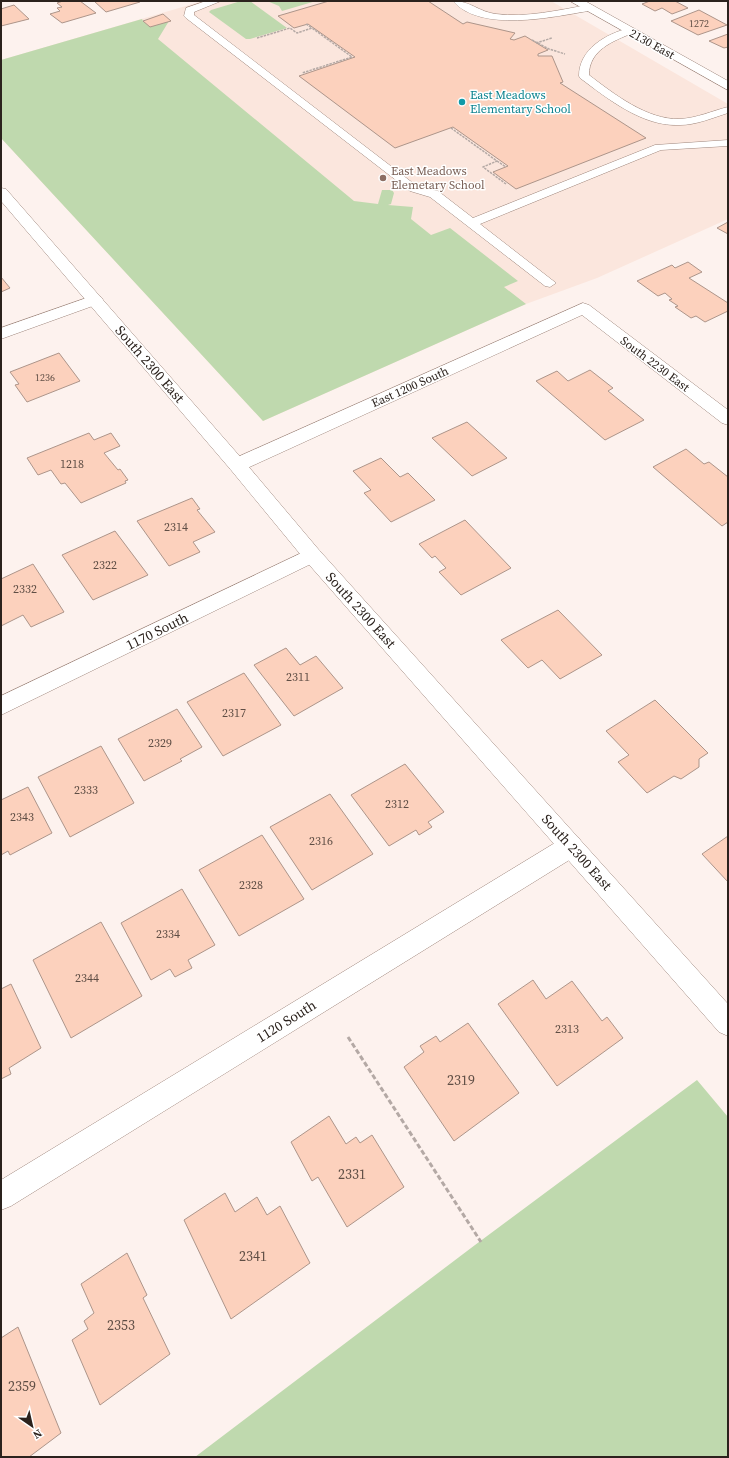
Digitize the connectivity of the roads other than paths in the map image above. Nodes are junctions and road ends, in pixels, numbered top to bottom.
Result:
1 (216, 1) edge
2 (458, 1) edge
3 (576, 1) edge
4 (588, 8) junction
5 (629, 31) junction
6 (728, 86) edge
7 (728, 110) edge
8 (728, 143) edge
9 (1, 192) edge
10 (471, 223) junction
11 (550, 283) dead end
12 (95, 300) junction
13 (583, 308) joint
14 (1, 334) edge
15 (728, 419) edge
16 (237, 465) junction
17 (312, 555) junction
18 (1, 706) edge
19 (571, 846) junction
20 (728, 1023) edge
21 (1, 1196) edge

1 - 10 lane
2 - 4 lane
3 - 4 street, 2130 East
4 - 5 street, 2130 East
5 - 6 street, 2130 East
5 - 7 lane
8 - 10 lane
9 - 12 street, South 2300 East
10 - 11 lane
12 - 14 street
12 - 16 street, South 2300 East
13 - 15 street, South 2230 East
13 - 16 street, East 1200 South
16 - 17 street, South 2300 East
17 - 18 street, 1170 South
17 - 19 street, South 2300 East
19 - 20 street, South 2300 East
19 - 21 street, 1120 South

